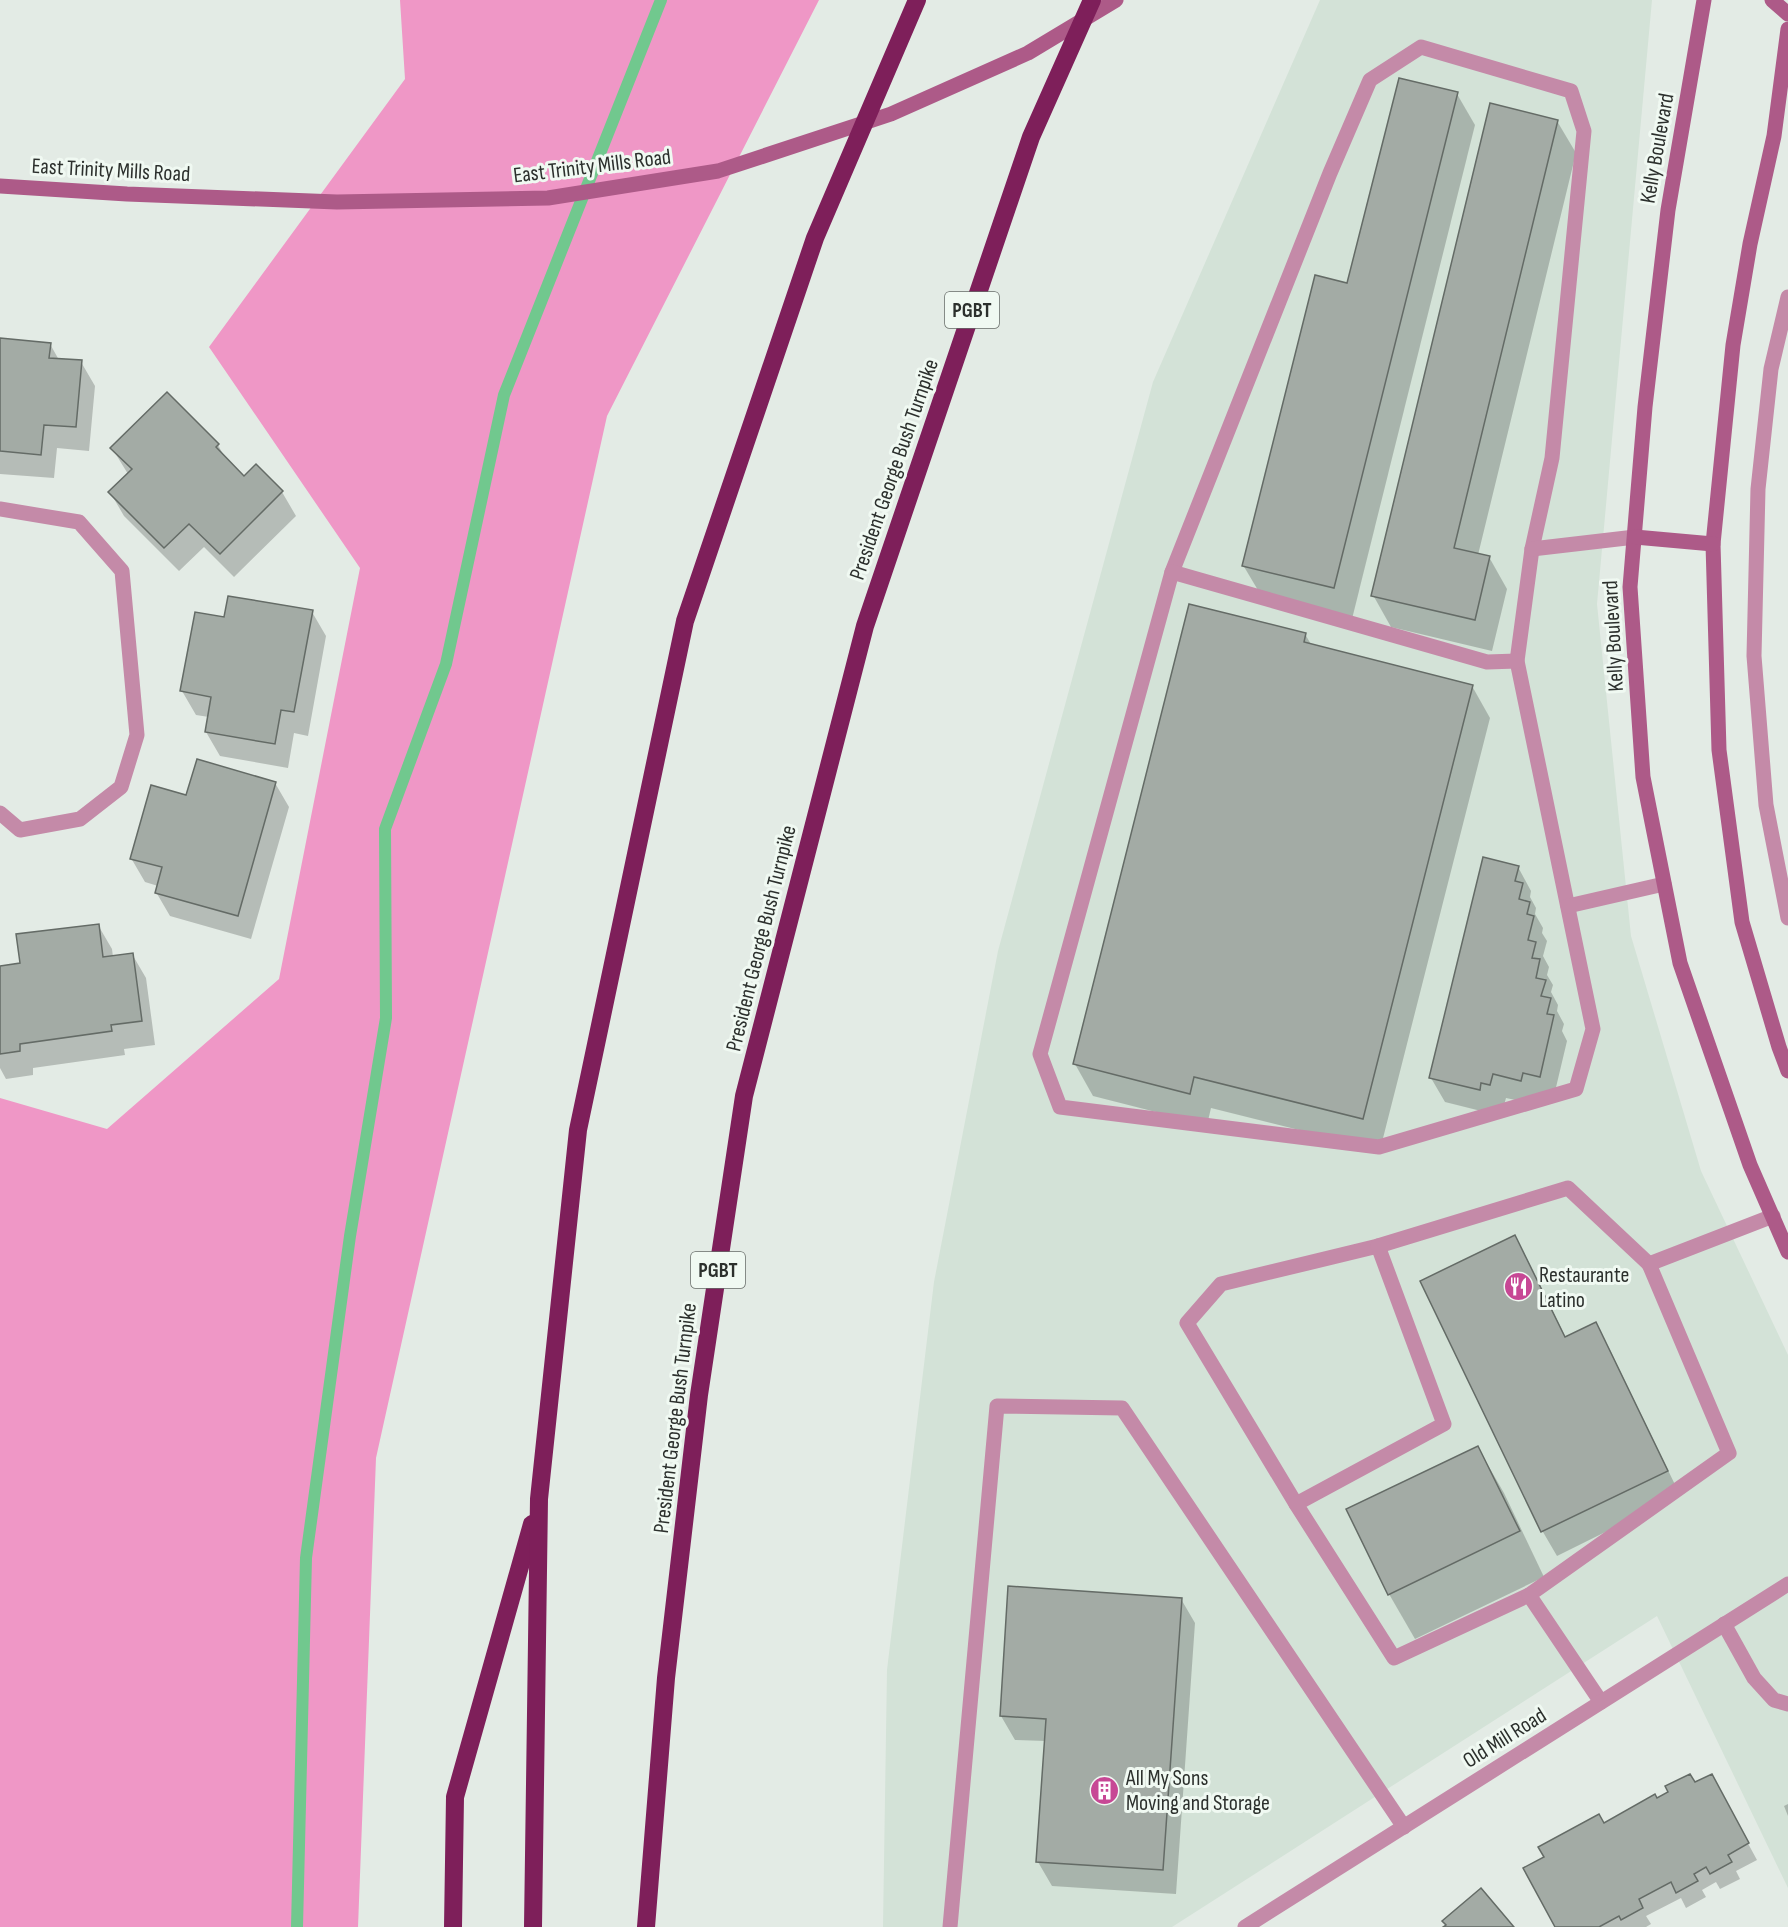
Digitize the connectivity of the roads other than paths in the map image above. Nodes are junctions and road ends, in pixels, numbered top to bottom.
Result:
1 (917, 0) edge
2 (1092, 0) edge
3 (1116, 0) edge
4 (1704, 0) edge
5 (1772, 0) edge
6 (1788, 14) edge
7 (1788, 29) edge
8 (0, 186) edge
9 (1788, 297) edge
10 (0, 509) edge
11 (1635, 537) junction
12 (1713, 544) junction
13 (1532, 549) junction
14 (1172, 573) junction
15 (1517, 661) junction
16 (0, 813) edge
17 (1664, 884) junction
18 (1568, 906) junction
19 (1788, 918) edge
20 (1788, 1071) edge
21 (1773, 1216) junction
22 (1378, 1246) junction
23 (1788, 1252) edge
24 (1649, 1264) junction
25 (539, 1499) junction
26 (1296, 1504) junction
27 (1788, 1584) edge
28 (1529, 1595) junction
29 (1724, 1624) junction
30 (1601, 1702) junction
31 (1788, 1704) edge
32 (1404, 1827) junction
33 (453, 1927) edge
34 (533, 1927) edge
35 (646, 1927) edge
36 (950, 1927) edge
37 (1245, 1927) edge

1 - 25 highway
2 - 35 highway, President George Bush Turnpike / PGBT
3 - 8 main road, East Trinity Mills Road
4 - 11 main road, Kelly Boulevard
5 - 6 main road
7 - 12 main road
9 - 19 street
10 - 16 street
11 - 12 main road
11 - 13 street
11 - 17 main road, Kelly Boulevard
12 - 20 main road
13 - 14 street
13 - 15 street
14 - 15 street
14 - 18 street
15 - 18 street
17 - 18 street
17 - 21 main road, Kelly Boulevard
21 - 23 main road, Kelly Boulevard
21 - 24 street
22 - 24 street
22 - 26 street
22 - 26 street
24 - 28 street
25 - 33 highway
25 - 34 highway
26 - 28 street
27 - 29 street, Old Mill Road
28 - 30 street
29 - 30 street, Old Mill Road
29 - 31 street
30 - 32 street, Old Mill Road
32 - 36 street
32 - 37 street, Old Mill Road

